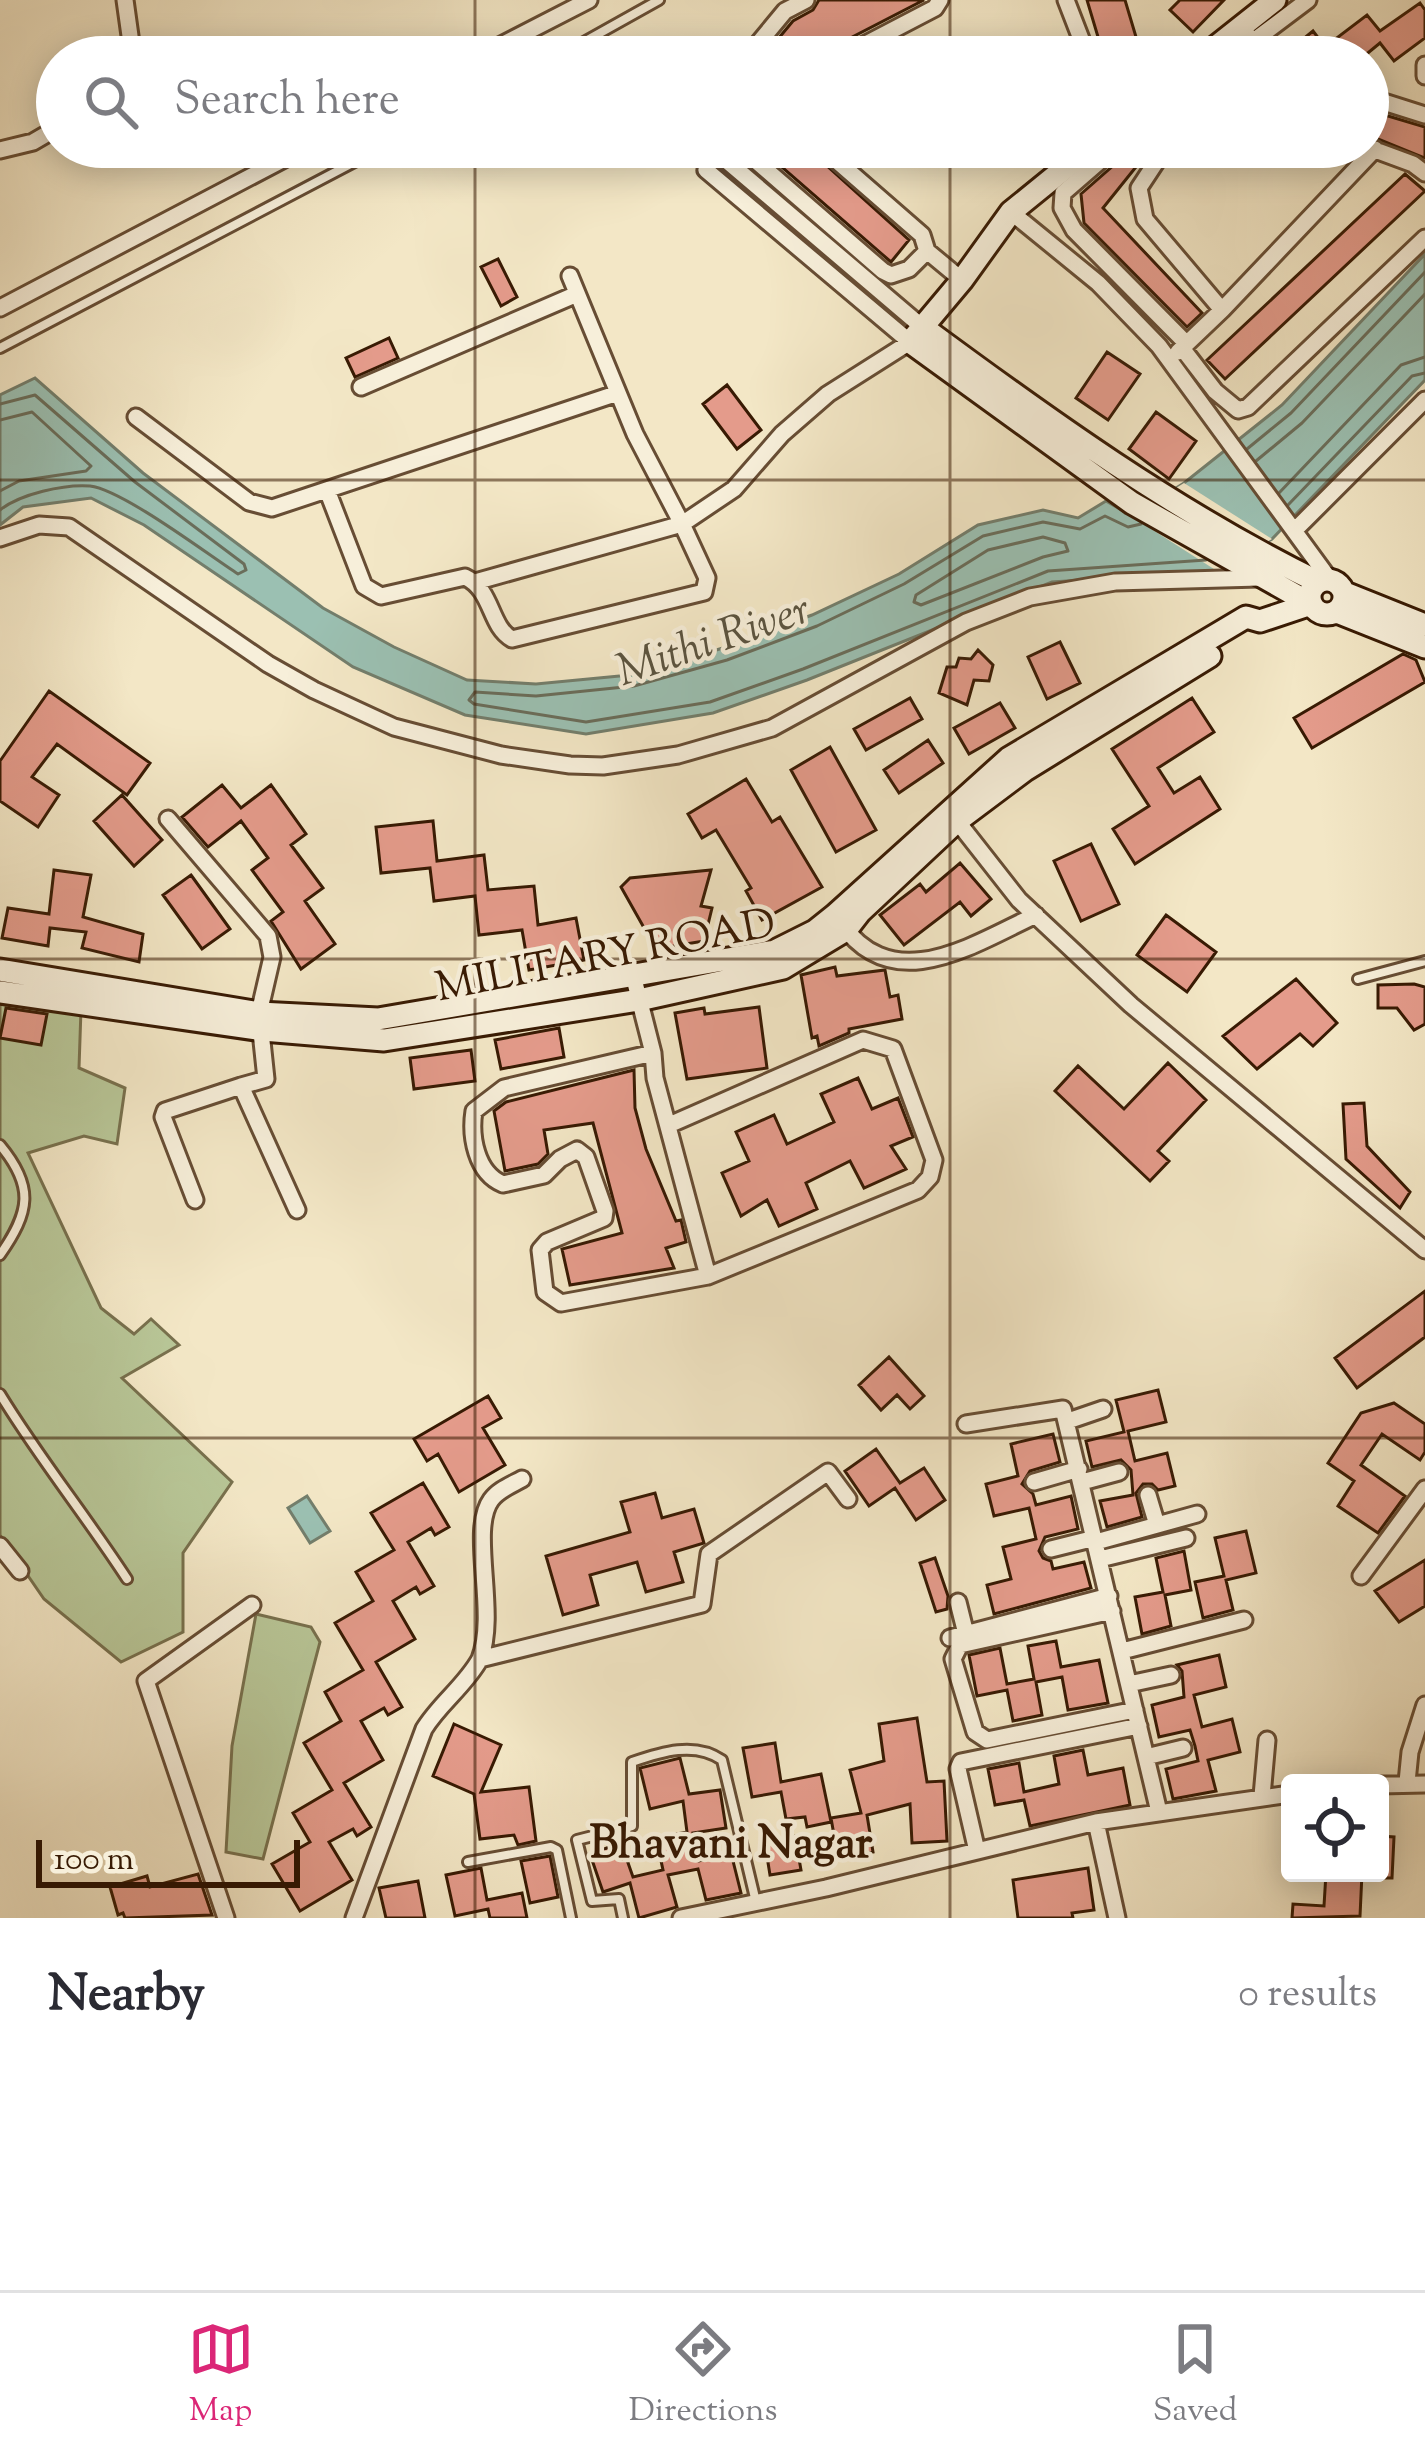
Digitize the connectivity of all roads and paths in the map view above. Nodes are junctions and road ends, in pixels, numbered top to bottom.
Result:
1 (124, 0) edge
2 (590, 0) edge
3 (659, 0) edge
4 (806, 0) edge
5 (940, 0) edge
6 (1066, 0) edge
7 (1275, 0) edge
8 (1308, 0) edge
9 (1242, 26) junction
10 (130, 36) edge
11 (519, 36) edge
12 (595, 36) edge
13 (764, 36) edge
14 (881, 36) edge
15 (1080, 36) edge
16 (1229, 36) edge
17 (1248, 36) edge
18 (1260, 36) edge
19 (1425, 65) edge
20 (1425, 76) edge
21 (1389, 104) edge
22 (1425, 115) edge
23 (36, 140) edge
24 (0, 150) edge
25 (1389, 157) edge
26 (267, 168) edge
27 (343, 168) edge
28 (707, 168) edge
29 (737, 168) edge
30 (764, 168) edge
31 (844, 168) edge
32 (1065, 168) edge
33 (1092, 168) edge
34 (1152, 168) edge
35 (1351, 168) edge
36 (1425, 172) edge
37 (1011, 212) junction
38 (810, 232) junction
39 (1425, 238) edge
40 (796, 246) junction
41 (927, 251) junction
42 (570, 276) dead end
43 (962, 280) junction
44 (578, 294) junction
45 (0, 308) edge
46 (1222, 310) junction
47 (916, 334) junction
48 (1184, 345) junction
49 (0, 348) edge
50 (1168, 361) junction
51 (362, 387) dead end
52 (618, 393) junction
53 (1425, 400) edge
54 (136, 417) dead end
55 (327, 490) junction
56 (682, 524) junction
57 (1294, 526) junction
58 (0, 538) edge
59 (1262, 570) junction
60 (475, 582) junction
61 (1328, 594) junction
62 (1425, 625) edge
63 (1425, 647) edge
64 (1080, 726) junction
65 (168, 819) dead end
66 (957, 820) junction
67 (915, 848) junction
68 (1036, 915) junction
69 (840, 922) junction
70 (779, 959) junction
71 (1425, 961) edge
72 (0, 970) edge
73 (633, 975) junction
74 (1358, 979) dead end
75 (563, 987) junction
76 (0, 992) edge
77 (639, 1000) junction
78 (162, 1007) junction
79 (568, 1011) junction
80 (261, 1022) junction
81 (653, 1053) junction
82 (241, 1086) junction
83 (669, 1124) junction
84 (0, 1145) edge
85 (195, 1200) dead end
86 (297, 1210) dead end
87 (1425, 1250) edge
88 (0, 1255) edge
89 (708, 1276) junction
90 (0, 1394) edge
91 (1103, 1409) dead end
92 (1068, 1421) junction
93 (966, 1424) dead end
94 (1119, 1472) dead end
95 (1081, 1475) junction
96 (522, 1479) dead end
97 (1034, 1482) dead end
98 (1425, 1489) edge
99 (1148, 1495) dead end
100 (848, 1499) dead end
101 (1197, 1514) dead end
102 (1157, 1525) junction
103 (1186, 1538) dead end
104 (0, 1546) edge
105 (1097, 1546) junction
106 (1051, 1549) dead end
107 (20, 1571) dead end
108 (1360, 1576) dead end
109 (127, 1580) dead end
110 (958, 1602) dead end
111 (1111, 1604) junction
112 (251, 1605) dead end
113 (1244, 1620) dead end
114 (1121, 1651) junction
115 (480, 1659) junction
116 (1171, 1675) dead end
117 (1129, 1684) junction
118 (1425, 1705) edge
119 (1137, 1718) junction
120 (1268, 1740) dead end
121 (1184, 1748) dead end
122 (1146, 1757) junction
123 (1416, 1783) edge
124 (1281, 1795) edge
125 (1262, 1796) junction
126 (1159, 1812) junction
127 (1096, 1822) junction
128 (977, 1851) junction
129 (468, 1862) dead end
130 (756, 1902) junction
131 (226, 1918) edge
132 (354, 1918) edge
133 (571, 1918) edge
134 (623, 1918) edge
135 (681, 1918) edge
136 (1117, 1918) edge

1 - 10 street
2 - 11 street
3 - 12 lane
4 - 13 street
5 - 14 street
6 - 15 street
7 - 9 street
8 - 18 street
9 - 16 street
9 - 17 street
19 - 20 street
21 - 22 street
23 - 24 street
25 - 36 street
26 - 45 street
27 - 49 lane
28 - 40 street
29 - 38 street
30 - 41 street
31 - 41 street
32 - 37 street
33 - 48 street
34 - 46 street
35 - 46 street
37 - 43 street
37 - 50 street
38 - 40 street
38 - 47 street
39 - 48 street
40 - 47 street
41 - 43 street
42 - 44 street
43 - 47 street
44 - 51 street
44 - 52 street
46 - 48 street
47 - 56 street
47 - 59 street
48 - 50 street
50 - 57 street
52 - 55 street
52 - 56 street
53 - 57 street
54 - 55 street
55 - 60 street
56 - 60 street
56 - 60 street
57 - 61 street
58 - 59 street
59 - 61 street
61 - 62 street
61 - 63 street
61 - 64 street, MILITARY ROAD
64 - 66 street, MILITARY ROAD
64 - 67 street
65 - 80 street
66 - 67 street, MILITARY ROAD
66 - 68 street
67 - 69 street, MILITARY ROAD
68 - 69 street
68 - 87 street
69 - 70 street, MILITARY ROAD
70 - 73 street
70 - 77 street, MILITARY ROAD
71 - 74 lane
72 - 78 street
73 - 75 street
73 - 77 street
75 - 79 street
75 - 80 street
76 - 78 street, MILITARY ROAD
77 - 79 street, MILITARY ROAD
77 - 81 street
78 - 80 street, MILITARY ROAD
79 - 80 street, MILITARY ROAD
80 - 82 street
81 - 83 street
81 - 89 street
82 - 85 street
82 - 86 street
83 - 89 street
83 - 89 street
84 - 88 lane
90 - 109 lane
91 - 92 street
92 - 93 street
92 - 95 street
94 - 95 street
95 - 97 street
95 - 105 street
96 - 115 street
98 - 108 street
99 - 102 street
100 - 115 street
101 - 102 street
102 - 105 street
103 - 105 street
104 - 107 street
105 - 106 street
105 - 111 street
110 - 111 street
111 - 114 street
111 - 119 street
112 - 131 street
113 - 114 street
114 - 117 street
115 - 132 street
116 - 117 street
117 - 119 street
118 - 123 street
119 - 122 street
119 - 128 street
120 - 125 street
121 - 122 street
122 - 126 street
124 - 125 street
125 - 126 street
126 - 127 street
127 - 128 street
127 - 136 street
128 - 130 street
129 - 133 lane
130 - 134 lane
130 - 135 street

